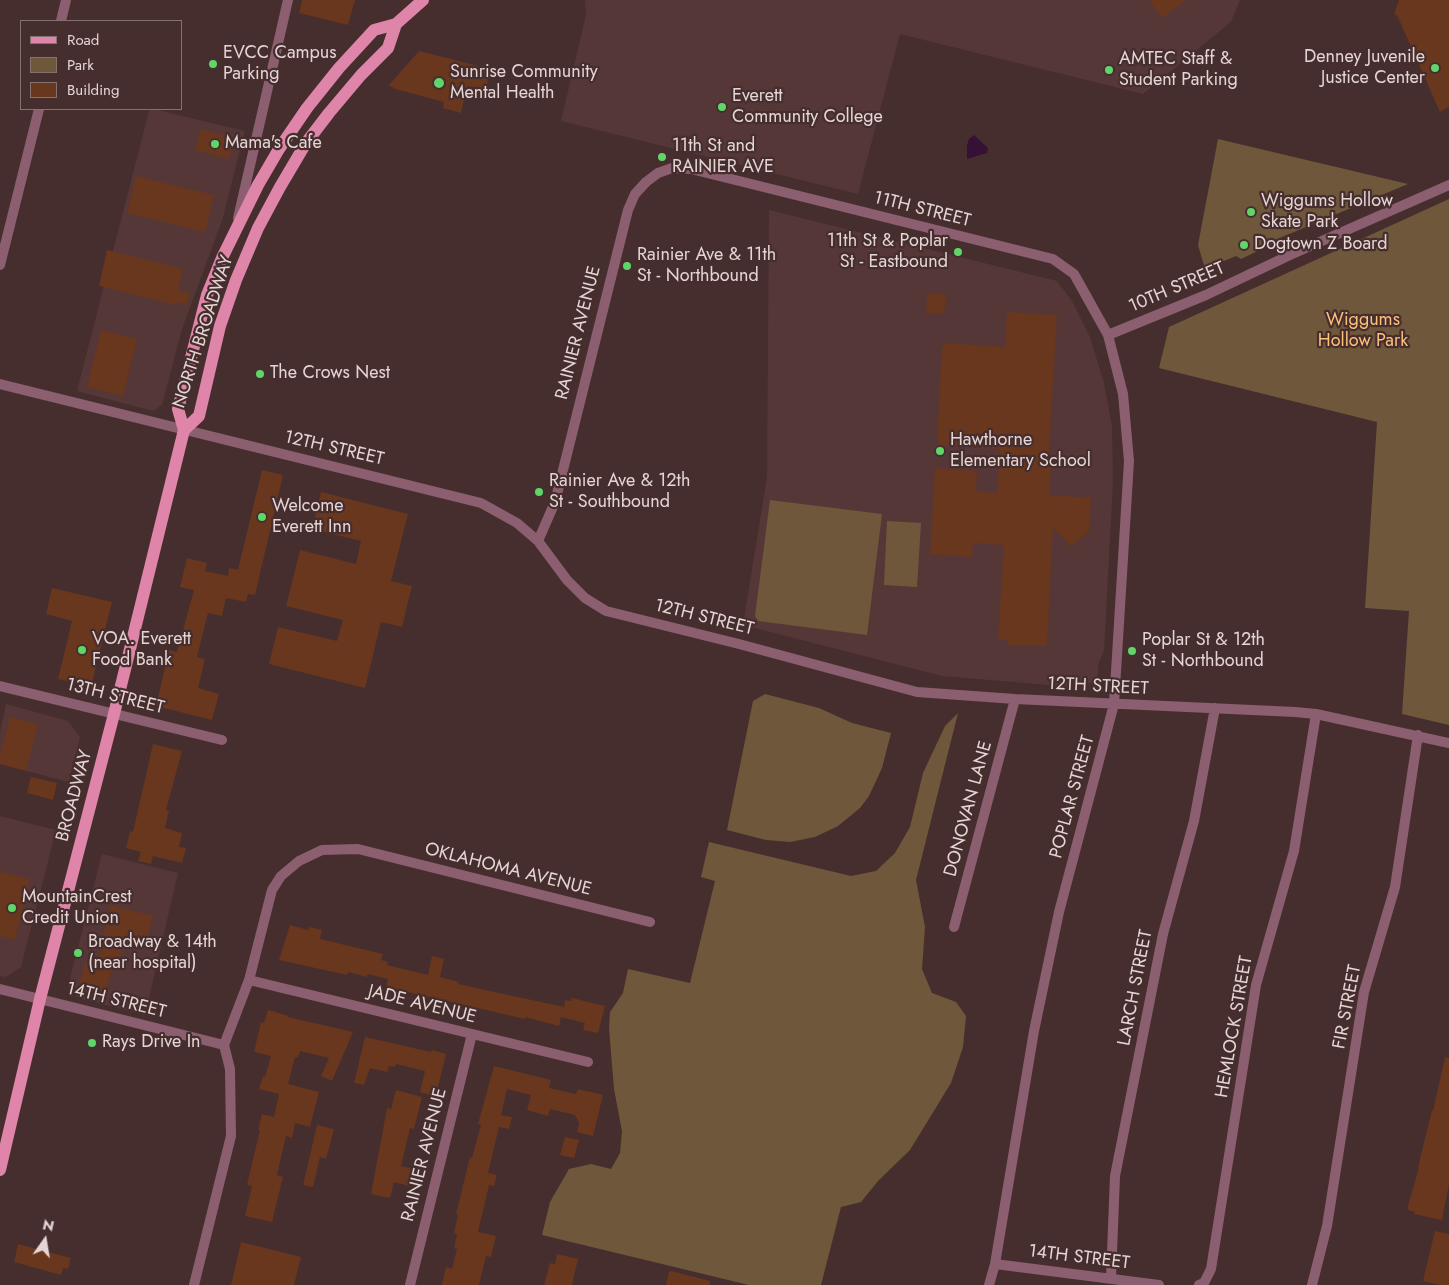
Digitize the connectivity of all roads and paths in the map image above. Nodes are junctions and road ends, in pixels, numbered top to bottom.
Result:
1 (66, 0) edge
2 (288, 0) edge
3 (423, 0) edge
4 (61, 20) edge
5 (396, 24) junction
6 (39, 110) edge
7 (691, 169) joint
8 (1449, 185) edge
9 (234, 232) junction
10 (0, 264) edge
11 (1108, 335) junction
12 (0, 384) edge
13 (184, 430) junction
14 (538, 541) junction
15 (0, 686) edge
16 (1015, 699) junction
17 (1114, 704) junction
18 (1215, 708) junction
19 (114, 714) junction
20 (1316, 714) junction
21 (1418, 735) junction
22 (222, 740) dead end
23 (1449, 743) edge
24 (650, 922) dead end
25 (954, 927) dead end
26 (249, 980) junction
27 (0, 989) edge
28 (40, 999) junction
29 (472, 1034) junction
30 (224, 1045) junction
31 (588, 1062) dead end
32 (0, 1170) edge
33 (995, 1264) junction
34 (1111, 1278) junction
35 (194, 1285) edge
36 (410, 1285) edge
37 (989, 1285) edge
38 (1159, 1285) edge
39 (1199, 1285) edge
40 (1312, 1285) edge

1 - 4 street
2 - 9 street
3 - 5 main road, NORTH BROADWAY
5 - 9 main road, NORTH BROADWAY
5 - 13 main road, NORTH BROADWAY
6 - 10 street
7 - 11 street, 11TH STREET
7 - 14 street, RAINIER AVENUE
8 - 11 street, 10TH STREET
9 - 13 main road, NORTH BROADWAY
11 - 17 street, POPLAR STREET
12 - 13 street, 12TH STREET
13 - 14 street, 12TH STREET
13 - 19 main road, BROADWAY
14 - 16 street, 12TH STREET
15 - 19 street, 13TH STREET
16 - 17 street, 12TH STREET
16 - 25 street, DONOVAN LANE
17 - 18 street, 12TH STREET
17 - 33 street, POPLAR STREET
18 - 20 street, 12TH STREET
18 - 34 street, LARCH STREET
19 - 22 street, 13TH STREET
19 - 28 main road, BROADWAY
20 - 21 street, 12TH STREET
20 - 39 street, HEMLOCK STREET
21 - 23 street, 12TH STREET
21 - 40 street, FIR STREET
24 - 26 street, OKLAHOMA AVENUE
26 - 29 street, JADE AVENUE
26 - 30 street, OKLAHOMA AVENUE
27 - 28 street, 14TH STREET
28 - 30 street, 14TH STREET
28 - 32 main road, BROADWAY
29 - 31 street, JADE AVENUE
29 - 36 street, RAINIER AVENUE
30 - 35 street
33 - 34 street, 14TH STREET
33 - 37 street, POPLAR STREET
34 - 38 street, 14TH STREET

